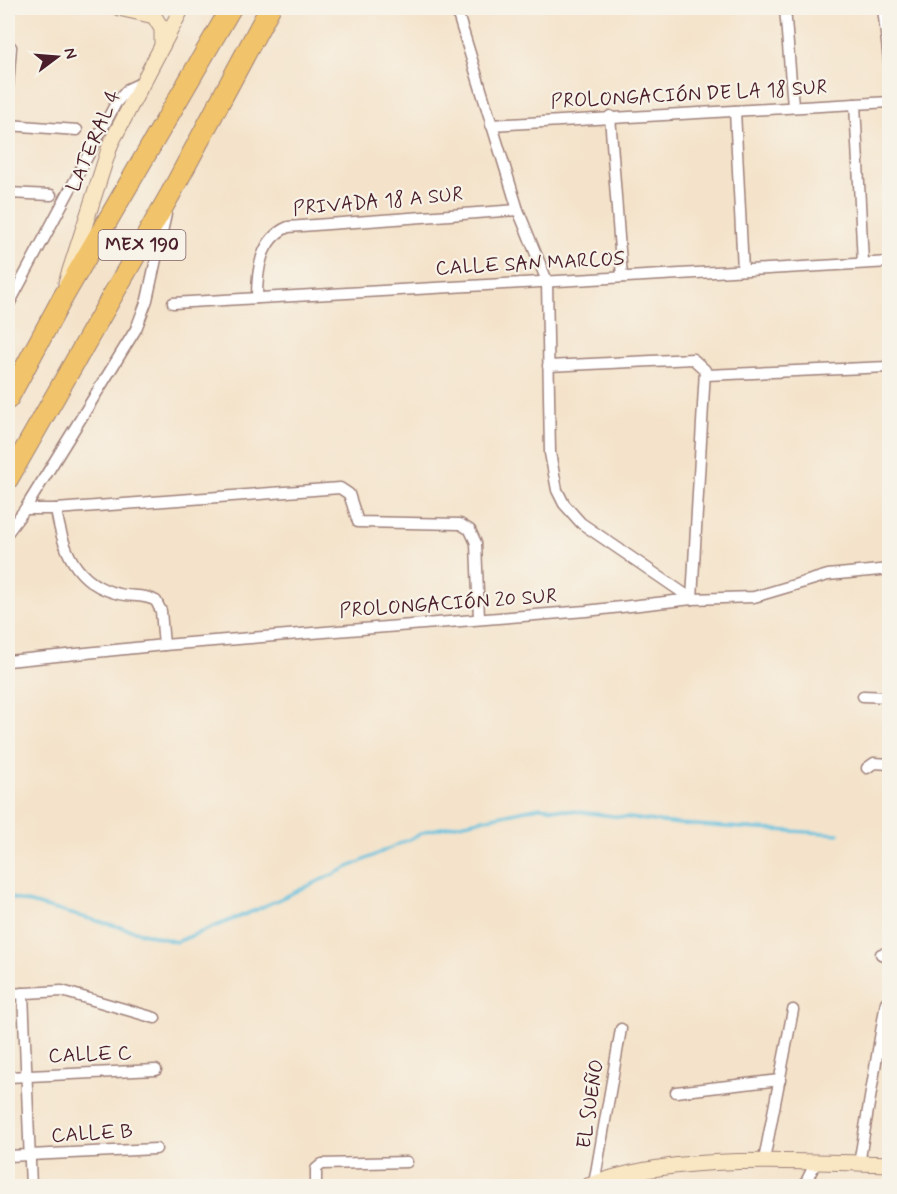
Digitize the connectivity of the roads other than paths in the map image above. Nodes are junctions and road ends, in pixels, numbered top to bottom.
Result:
1 (119, 8) edge
2 (182, 8) edge
3 (231, 8) edge
4 (270, 8) edge
5 (456, 8) edge
6 (785, 8) edge
7 (883, 8) edge
8 (149, 11) edge
9 (162, 46) junction
10 (8, 47) edge
11 (890, 69) edge
12 (141, 83) junction
13 (8, 85) edge
14 (890, 102) edge
15 (855, 104) junction
16 (793, 106) junction
17 (735, 111) junction
18 (610, 116) junction
19 (491, 124) junction
20 (8, 125) edge
21 (76, 130) dead end
22 (8, 193) edge
23 (171, 193) junction
24 (51, 195) dead end
25 (518, 210) junction
26 (890, 262) edge
27 (863, 263) junction
28 (743, 270) junction
29 (622, 277) junction
30 (547, 281) junction
31 (257, 298) junction
32 (62, 299) junction
33 (173, 303) dead end
34 (8, 306) edge
35 (548, 366) junction
36 (888, 366) edge
37 (706, 375) junction
38 (8, 399) edge
39 (8, 478) edge
40 (26, 509) junction
41 (56, 509) junction
42 (8, 532) edge
43 (888, 569) edge
44 (692, 599) junction
45 (479, 619) junction
46 (164, 645) junction
47 (8, 661) edge
48 (863, 696) dead end
49 (890, 697) edge
50 (890, 764) edge
51 (867, 768) dead end
52 (23, 993) junction
53 (8, 994) edge
54 (886, 1002) dead end
55 (793, 1011) dead end
56 (155, 1018) dead end
57 (621, 1029) dead end
58 (156, 1070) dead end
59 (26, 1076) junction
60 (8, 1077) edge
61 (780, 1080) junction
62 (676, 1092) dead end
63 (156, 1149) dead end
64 (30, 1155) junction
65 (8, 1156) edge
66 (764, 1160) junction
67 (407, 1162) dead end
68 (816, 1162) junction
69 (858, 1164) junction
70 (890, 1164) edge
71 (617, 1182) edge
72 (591, 1185) edge
73 (31, 1186) edge
74 (316, 1186) edge
75 (804, 1186) edge

1 - 8 street
2 - 9 street, LATERAL 4
3 - 32 highway, MEX 190
4 - 23 highway, MEX 190
5 - 19 street
6 - 16 street
7 - 11 street
8 - 9 street
9 - 12 street, LATERAL 4
10 - 13 street
12 - 32 street, LATERAL 4
12 - 34 street
14 - 15 street, PROLONGACIÓN DE LA 18 SUR
15 - 16 street, PROLONGACIÓN DE LA 18 SUR
15 - 27 street
16 - 17 street, PROLONGACIÓN DE LA 18 SUR
17 - 18 street, PROLONGACIÓN DE LA 18 SUR
17 - 28 street
18 - 19 street, PROLONGACIÓN DE LA 18 SUR
18 - 29 street
19 - 25 street
20 - 21 street
22 - 24 street
23 - 39 highway, MEX 190
23 - 40 street
25 - 30 street
25 - 31 street, PRIVADA 18 A SUR
26 - 27 street, CALLE SAN MARCOS
27 - 28 street, CALLE SAN MARCOS
28 - 29 street, CALLE SAN MARCOS
29 - 30 street, CALLE SAN MARCOS
30 - 31 street, CALLE SAN MARCOS
30 - 35 street
31 - 33 street, CALLE SAN MARCOS
32 - 38 highway, MEX 190
35 - 37 street
35 - 44 street
36 - 37 street
37 - 44 street
40 - 41 street
40 - 42 street
41 - 45 street
41 - 46 street
43 - 44 street, PROLONGACIÓN 20 SUR
44 - 45 street, PROLONGACIÓN 20 SUR
45 - 46 street, PROLONGACIÓN 20 SUR
46 - 47 street, PROLONGACIÓN 20 SUR
48 - 49 street
50 - 51 street
52 - 53 street
52 - 56 street
52 - 59 street
54 - 69 street
55 - 61 street
57 - 72 street, EL SUEÑO
58 - 59 street, CALLE C
59 - 60 street, CALLE C
59 - 64 street
61 - 62 street
61 - 66 street
63 - 64 street, CALLE B
64 - 65 street, CALLE B
64 - 73 street
66 - 68 street
66 - 71 street
67 - 74 street
68 - 69 street
68 - 75 street
69 - 70 street
71 - 72 street

